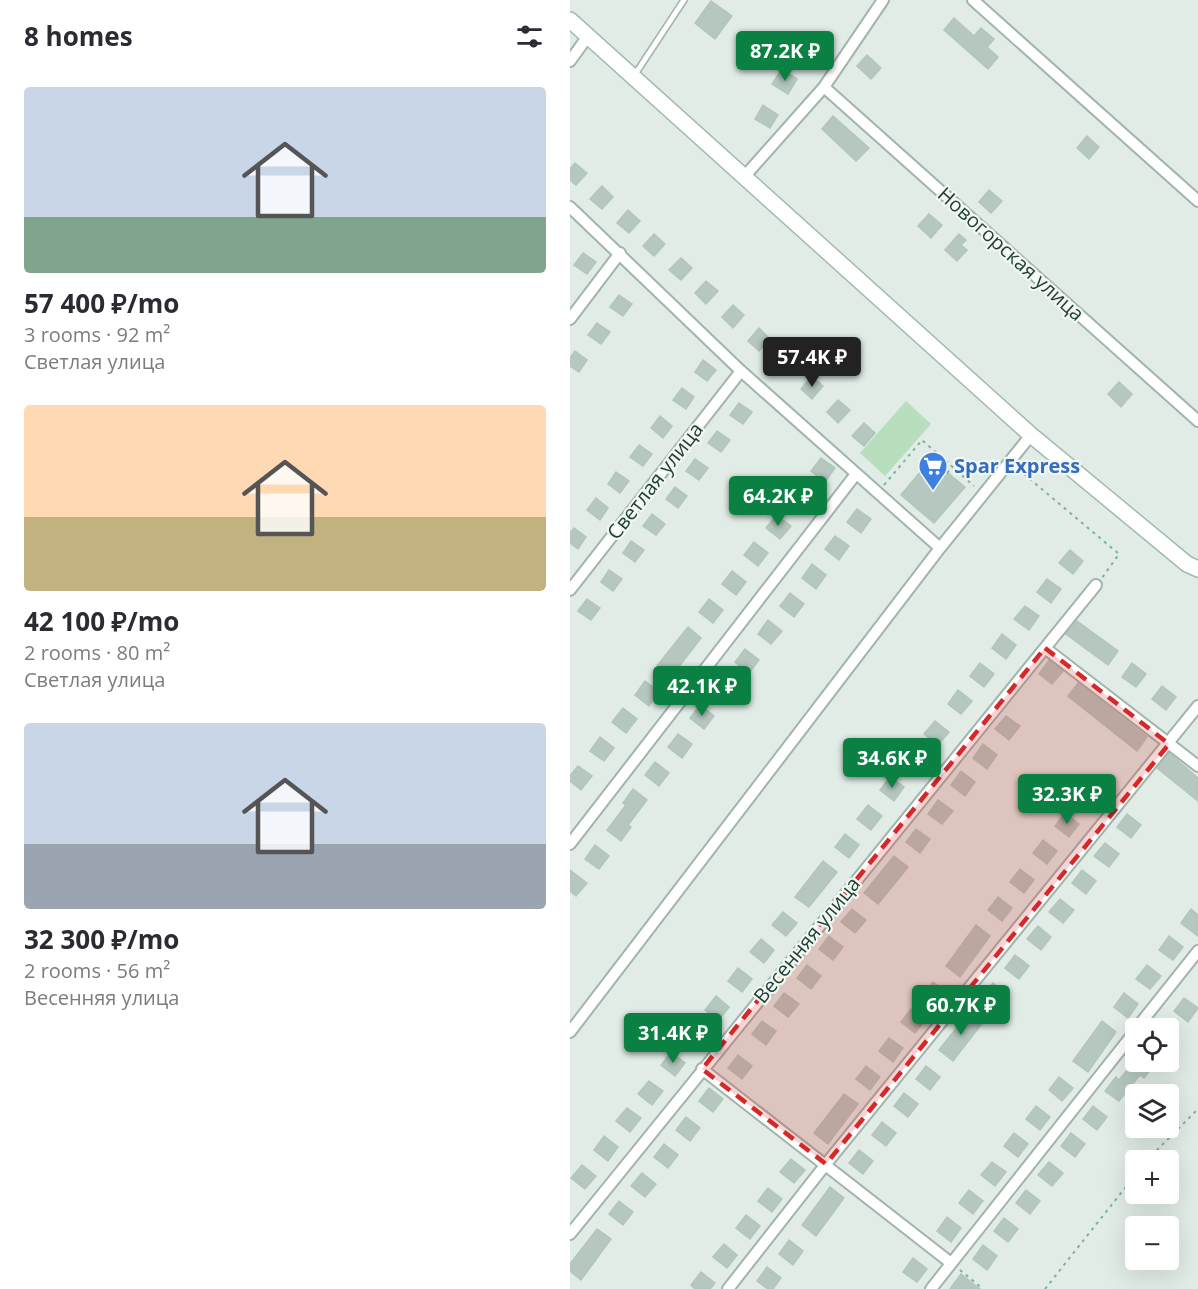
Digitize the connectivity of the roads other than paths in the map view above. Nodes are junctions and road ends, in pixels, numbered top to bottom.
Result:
1 (684, 0) edge
2 (883, 0) edge
3 (973, 0) edge
4 (570, 20) edge
5 (588, 36) junction
6 (570, 61) edge
7 (633, 77) junction
8 (824, 87) junction
9 (744, 177) junction
10 (1198, 201) edge
11 (570, 207) edge
12 (620, 253) junction
13 (570, 319) edge
14 (741, 371) junction
15 (1198, 421) edge
16 (1030, 435) junction
17 (856, 474) junction
18 (940, 548) junction
19 (1198, 569) edge
20 (1096, 585) road end
21 (570, 590) edge
22 (1045, 648) junction
23 (1198, 706) edge
24 (1169, 744) junction
25 (1198, 766) edge
26 (570, 844) edge
27 (1198, 951) edge
28 (1145, 1018) edge
29 (570, 1032) edge
30 (1125, 1044) edge
31 (702, 1069) junction
32 (826, 1164) junction
33 (570, 1234) edge
34 (951, 1263) junction
35 (728, 1289) edge
36 (931, 1289) edge

1 - 7 lane
2 - 8 street
3 - 10 street
4 - 5 street
5 - 6 street
5 - 7 street
7 - 9 street
8 - 9 street
8 - 15 street, Новогорская улица
9 - 16 street
11 - 12 street
12 - 13 street
12 - 14 street
14 - 17 street
14 - 21 street, Светлая улица
16 - 18 street
16 - 19 street
17 - 18 street
17 - 26 street
18 - 29 street
20 - 22 street, Весенняя улица
22 - 24 street
22 - 31 street, Весенняя улица
23 - 24 street
24 - 25 street
24 - 32 street
27 - 28 street
30 - 34 street
31 - 32 street
31 - 33 street, Весенняя улица
32 - 34 street
32 - 35 street
34 - 36 street

